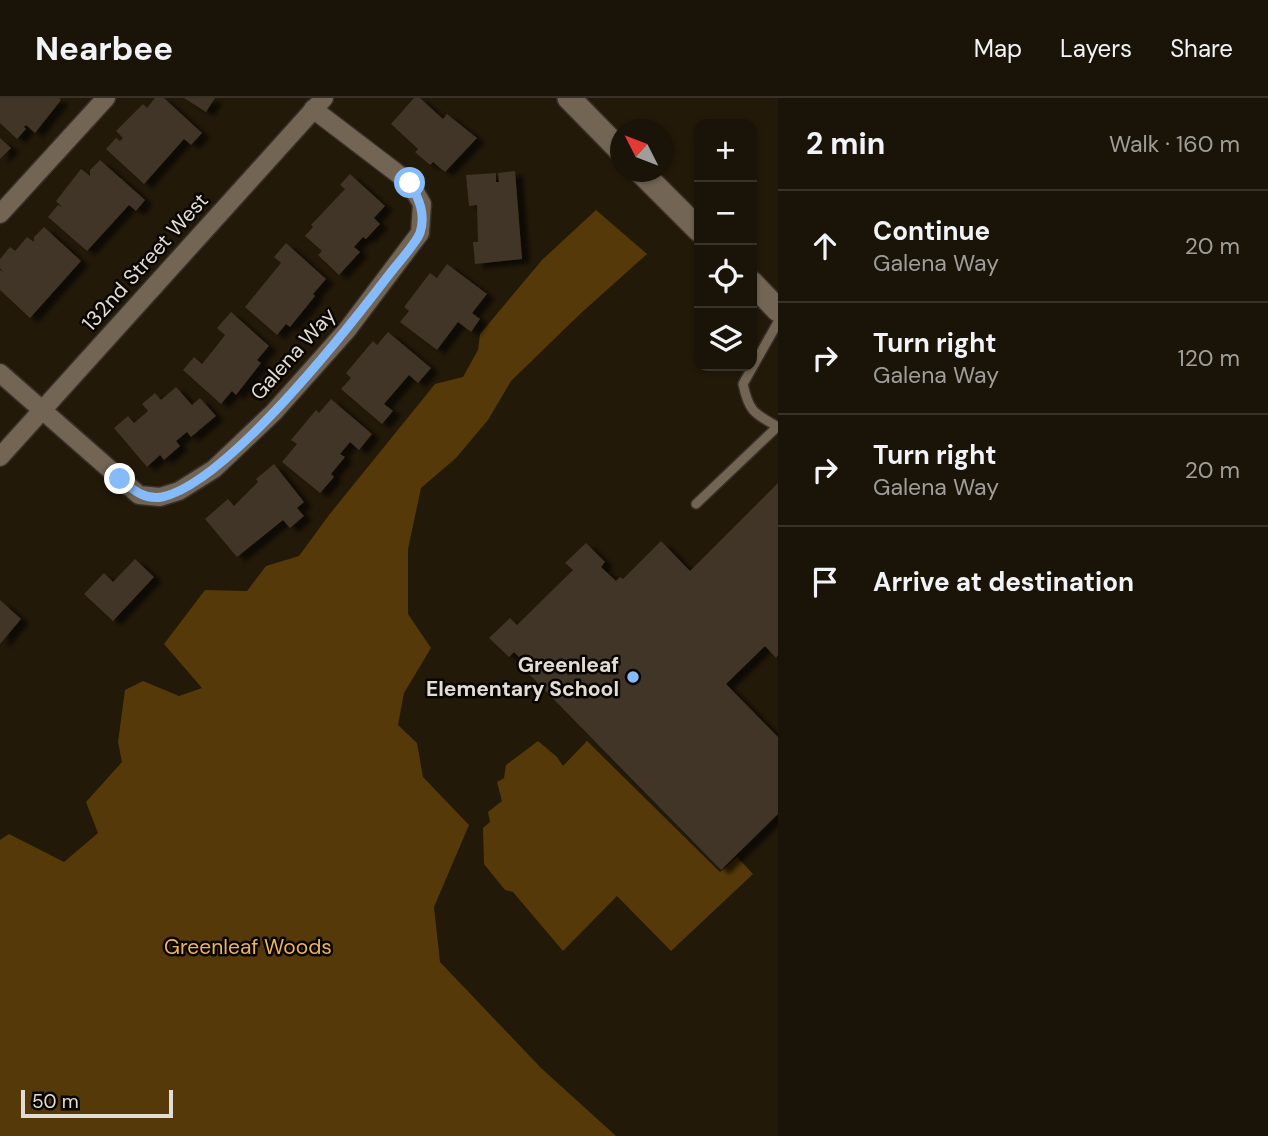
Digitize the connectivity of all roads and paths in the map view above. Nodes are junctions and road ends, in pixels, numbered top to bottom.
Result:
1 (106, 98) edge
2 (569, 98) edge
3 (319, 104) edge
4 (610, 139) edge
5 (651, 182) edge
6 (0, 214) edge
7 (694, 225) edge
8 (757, 288) edge
9 (778, 310) edge
10 (778, 322) edge
11 (0, 373) edge
12 (43, 410) junction
13 (778, 427) edge
14 (0, 457) edge
15 (696, 504) dead end

1 - 6 street
2 - 4 street
3 - 12 street, 132nd Street West
3 - 12 street, Galena Way
5 - 7 street
8 - 9 street
10 - 13 lane
11 - 12 street, Galena Way
12 - 14 street, 132nd Street West
13 - 15 lane

